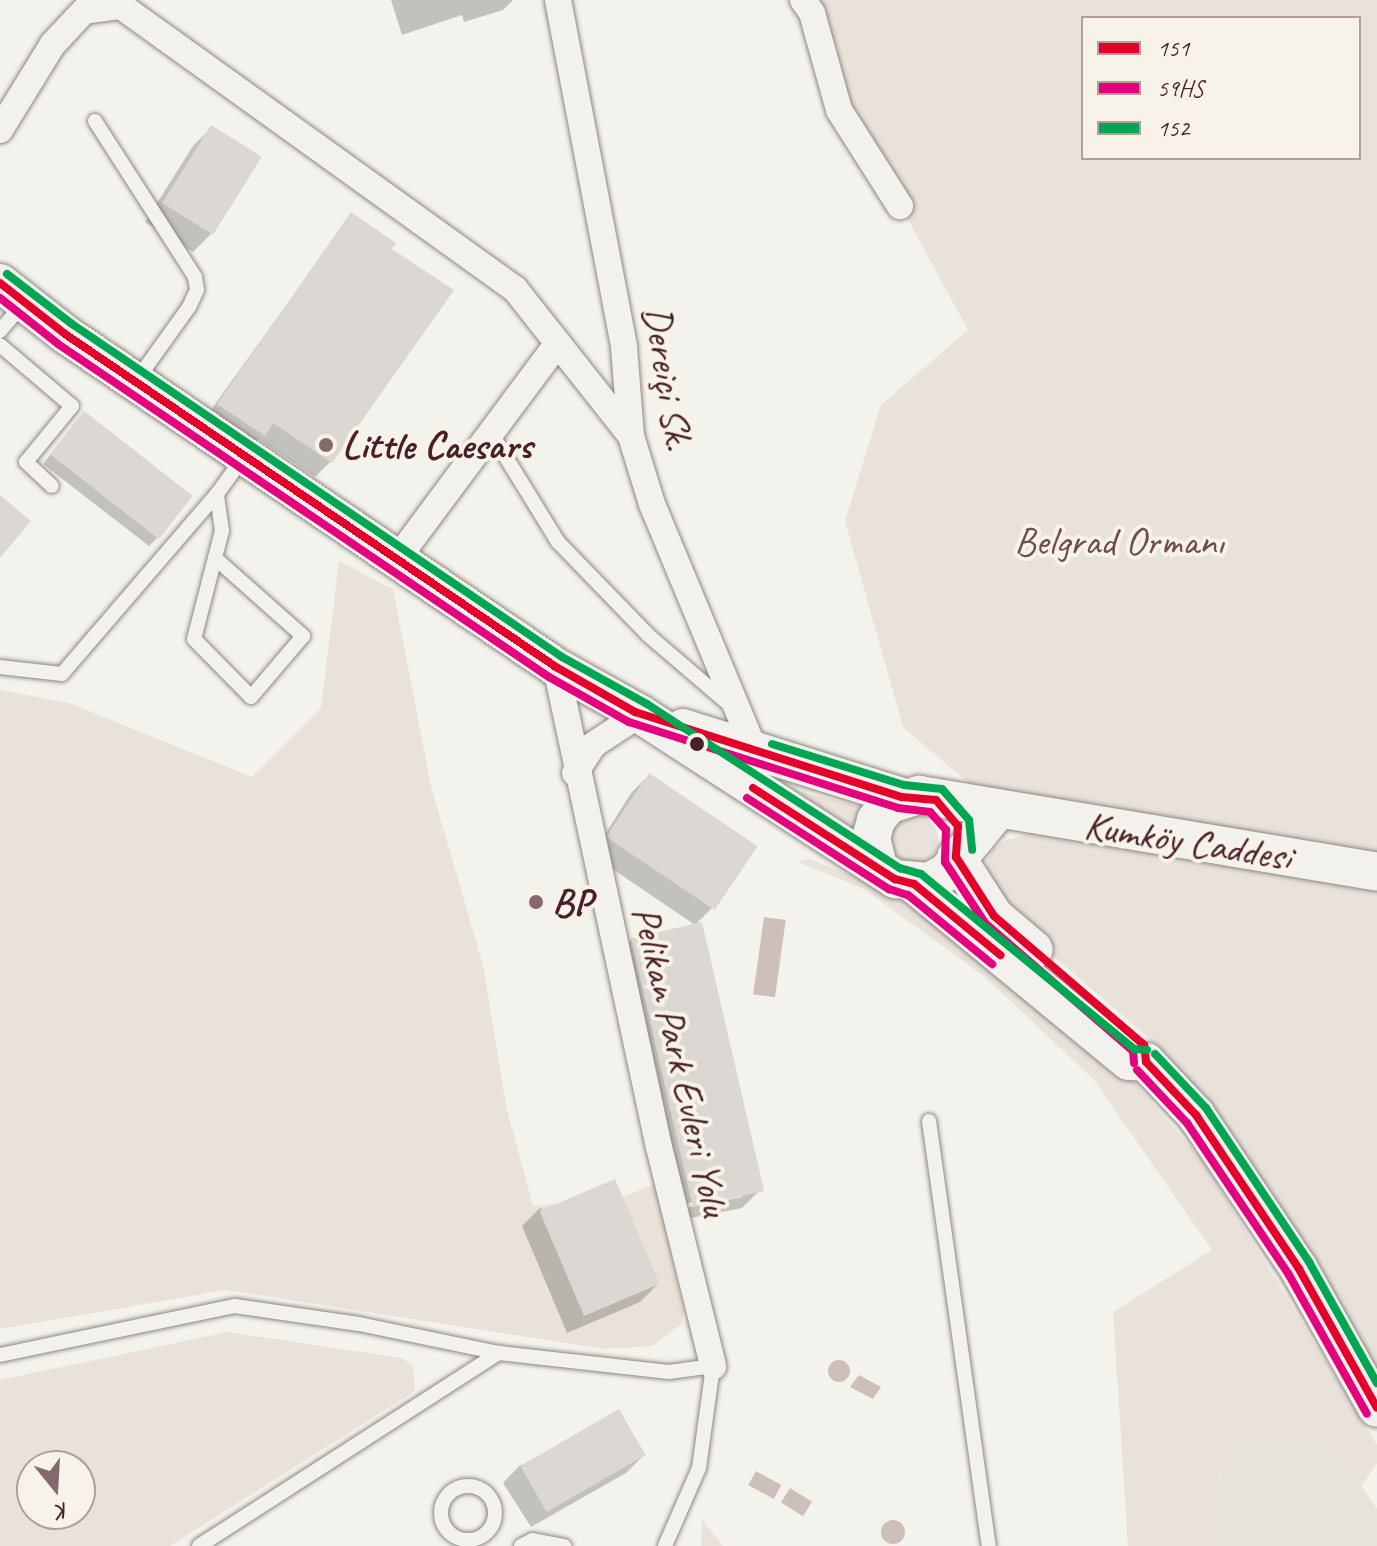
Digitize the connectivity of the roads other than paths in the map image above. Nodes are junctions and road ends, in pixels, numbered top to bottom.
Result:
1 (558, 0) edge
2 (803, 0) edge
3 (121, 3) edge
4 (82, 6) edge
5 (95, 121) dead end
6 (0, 130) edge
7 (900, 206) dead end
8 (12, 292) edge
9 (0, 331) edge
10 (558, 343) junction
11 (0, 345) edge
12 (136, 381) junction
13 (491, 433) junction
14 (631, 436) junction
15 (245, 455) junction
16 (52, 486) dead end
17 (217, 494) junction
18 (215, 558) junction
19 (397, 559) junction
20 (0, 667) edge
21 (556, 667) junction
22 (738, 712) junction
23 (640, 714) junction
24 (755, 751) junction
25 (575, 773) junction
26 (919, 798) junction
27 (998, 810) junction
28 (958, 854) junction
29 (878, 866) junction
30 (1377, 872) edge
31 (914, 884) junction
32 (1146, 1062) junction
33 (929, 1121) dead end
34 (499, 1353) junction
35 (0, 1355) edge
36 (713, 1366) junction
37 (1377, 1408) edge
38 (668, 1543) edge
39 (199, 1546) edge
40 (521, 1546) edge
41 (564, 1546) edge
42 (989, 1546) edge

1 - 14 street, Dereiçi Sk.
2 - 7 street
3 - 4 street
3 - 10 street
4 - 6 street
5 - 12 lane
8 - 9 lane
8 - 12 street
10 - 13 street
10 - 14 street
11 - 16 lane
12 - 15 street
13 - 19 street
13 - 22 lane
14 - 22 street, Dereiçi Sk.
15 - 17 lane
15 - 19 street
17 - 18 lane
17 - 20 lane
18 - 18 lane
19 - 21 street
21 - 23 street
21 - 25 street, Pelikan Park Evleri Yolu
22 - 24 street, Dereiçi Sk.
23 - 24 street, Kumköy Caddesi
23 - 25 street
23 - 29 street
24 - 26 street, Kumköy Caddesi
25 - 36 street, Pelikan Park Evleri Yolu
26 - 27 street, Kumköy Caddesi
26 - 28 street
26 - 29 street
27 - 28 street
27 - 30 street, Kumköy Caddesi
28 - 31 street
28 - 32 street
29 - 31 street
31 - 32 street
32 - 37 street
33 - 42 lane
34 - 35 lane
34 - 36 lane
34 - 39 lane
36 - 38 lane
40 - 41 lane

